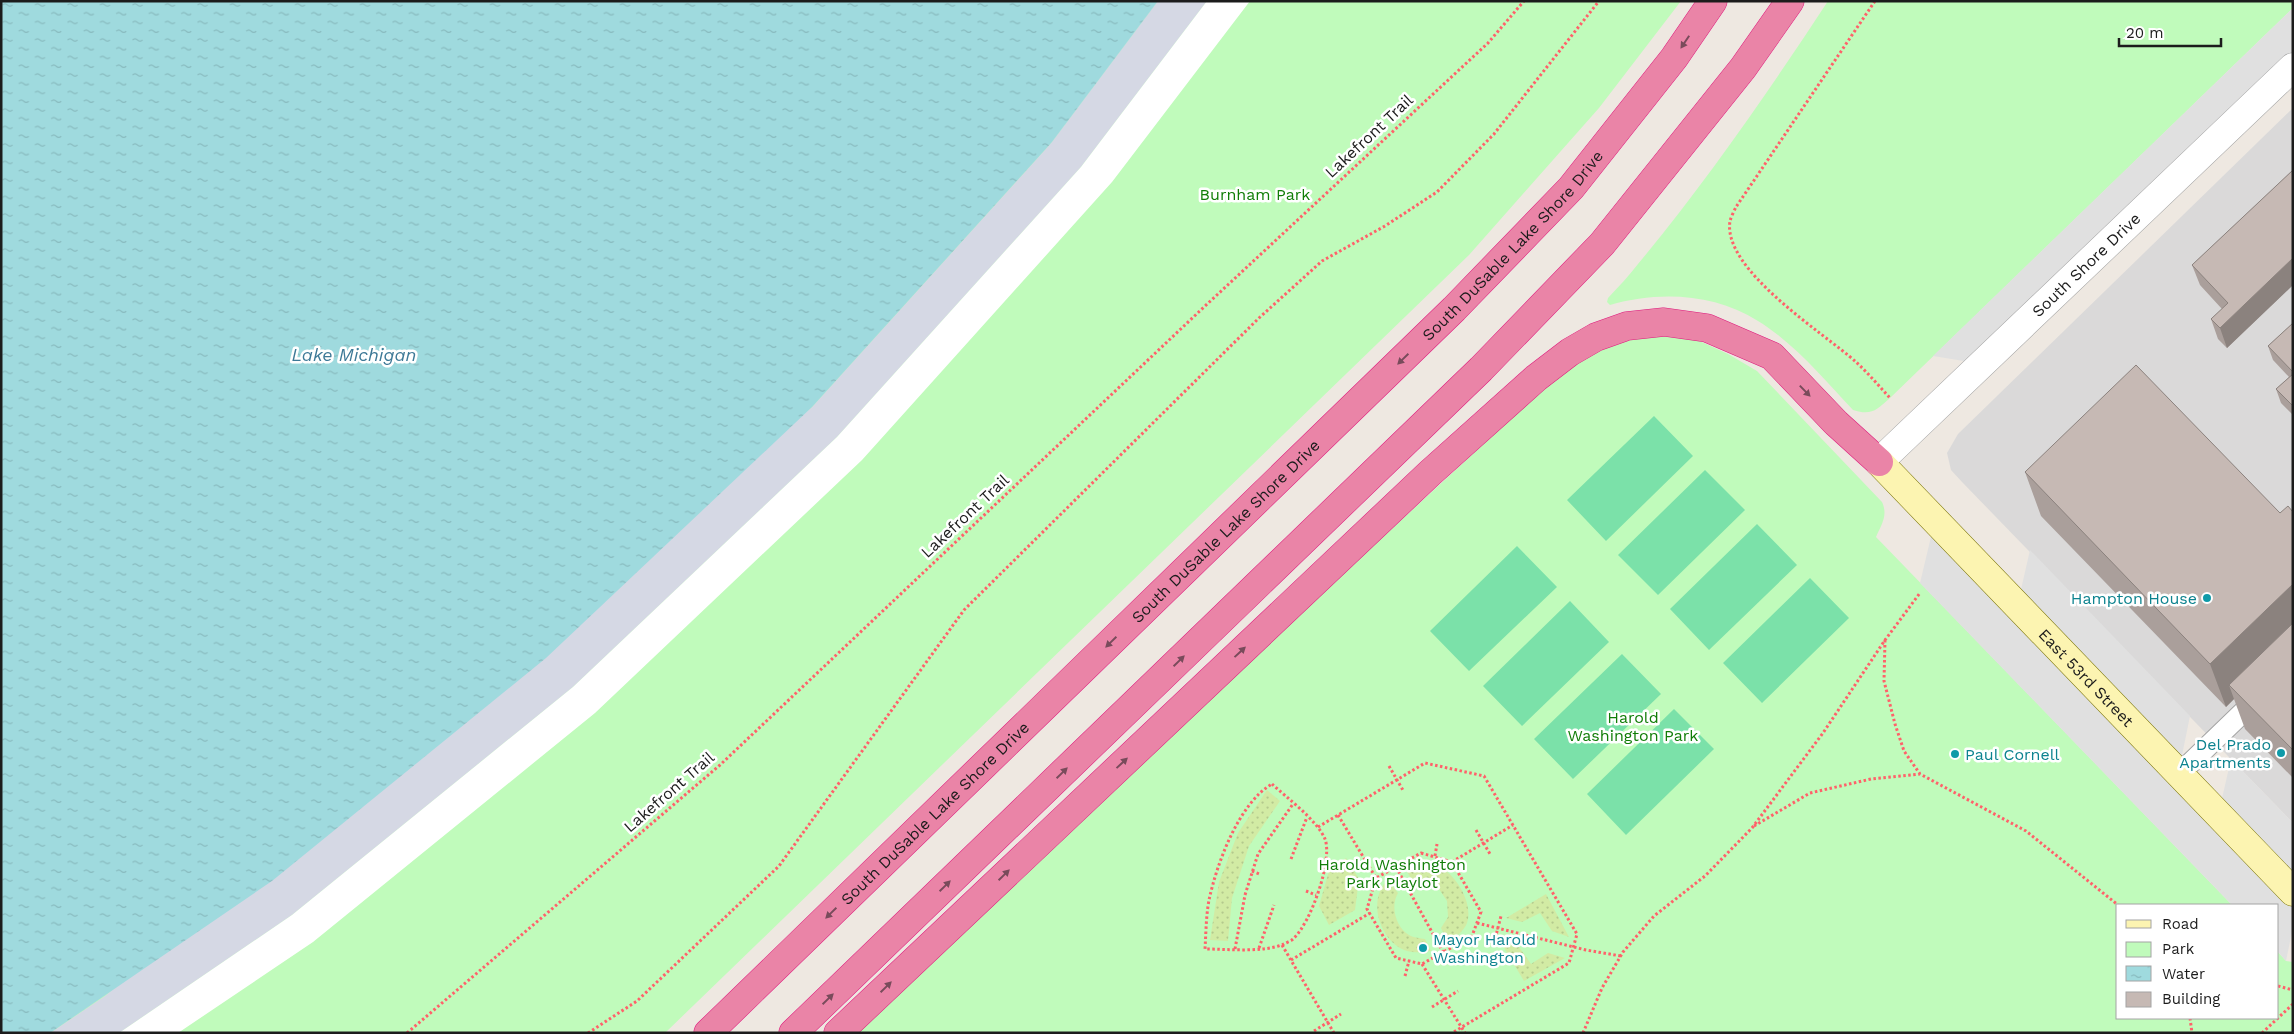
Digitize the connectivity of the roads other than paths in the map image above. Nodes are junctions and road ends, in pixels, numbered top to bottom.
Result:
1 (1713, 1) edge
2 (1790, 1) edge
3 (2293, 67) edge
4 (1879, 462) junction
5 (2293, 664) edge
6 (2178, 775) junction
7 (2293, 892) edge
8 (708, 1033) edge
9 (793, 1033) edge
10 (838, 1033) edge

1 -> 8 highway, South DuSable Lake Shore Drive
9 -> 2 highway
3 - 4 street, South Shore Drive
4 - 6 street, East 53rd Street
10 -> 4 highway
5 - 6 lane
6 - 7 street, East 53rd Street

